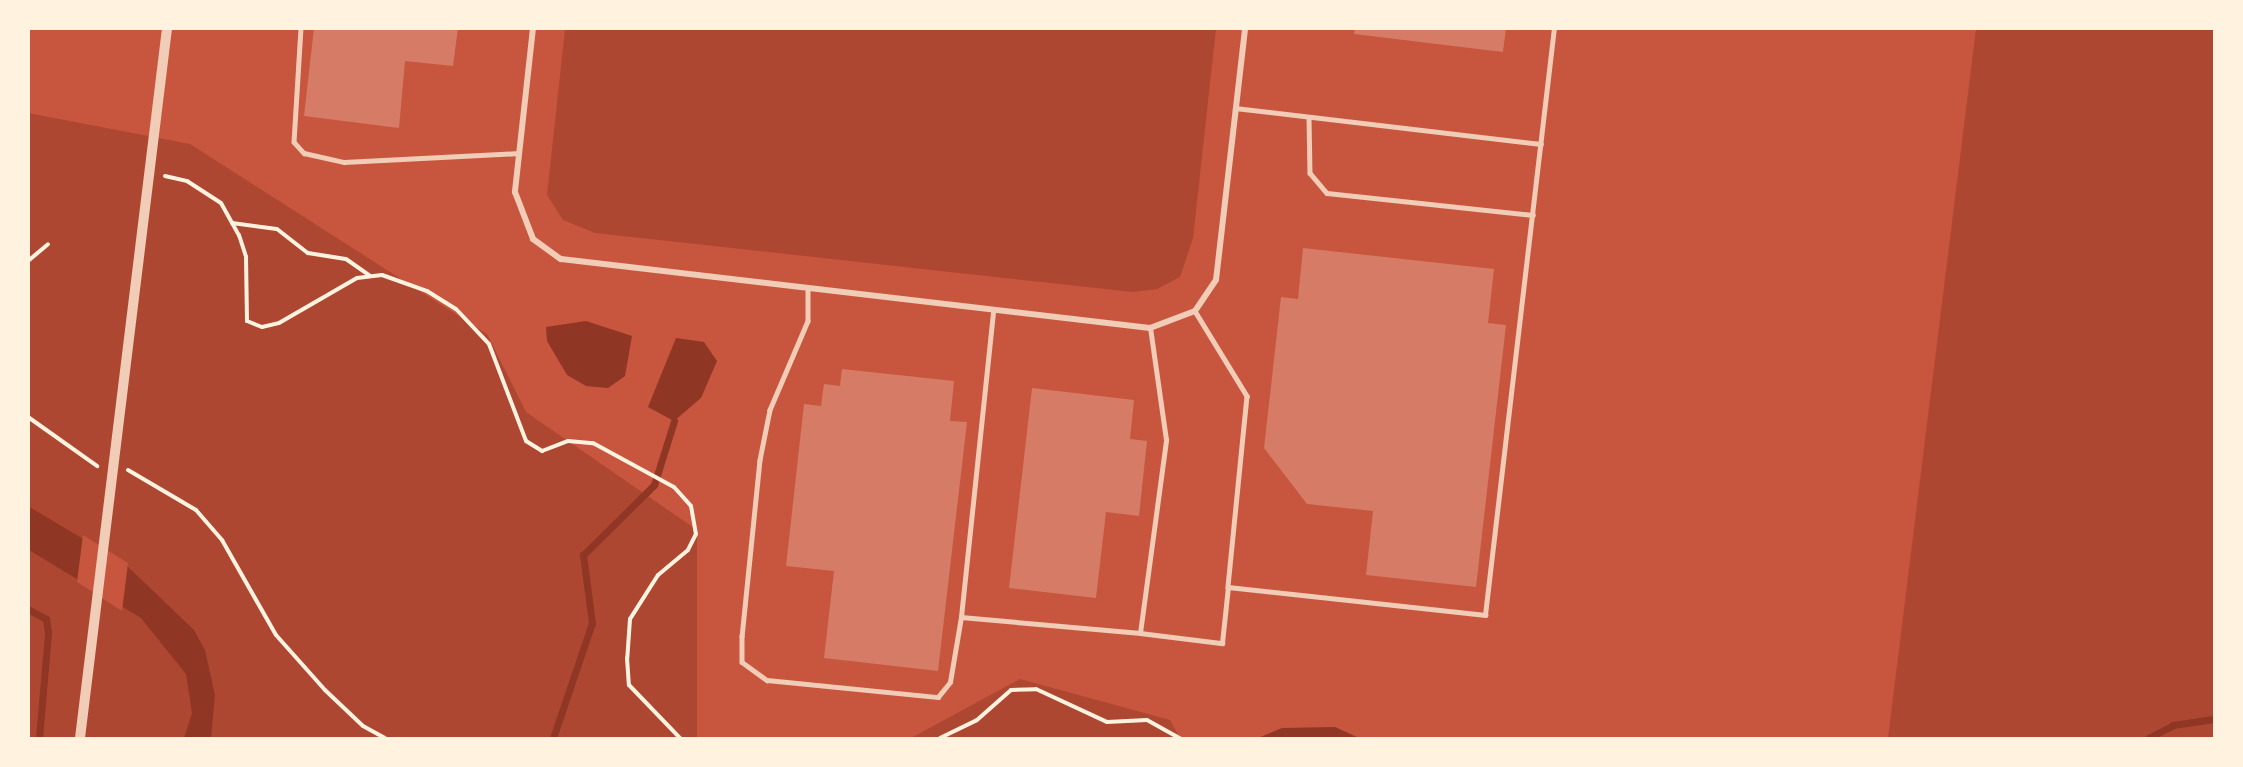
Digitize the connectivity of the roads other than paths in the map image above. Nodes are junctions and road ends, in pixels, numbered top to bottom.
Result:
1 (167, 28) edge
2 (301, 28) edge
3 (533, 28) edge
4 (1245, 28) edge
5 (1554, 28) edge
6 (1235, 108) junction
7 (1309, 117) junction
8 (1541, 144) junction
9 (519, 153) junction
10 (1533, 215) junction
11 (808, 291) junction
12 (993, 311) junction
13 (1195, 311) junction
14 (1150, 328) junction
15 (1228, 587) junction
16 (960, 617) junction
17 (1140, 633) junction
18 (80, 738) edge

1 - 18 street
2 - 9 lane
3 - 9 street
4 - 6 street
5 - 8 lane
6 - 7 lane
6 - 13 street
7 - 8 lane
7 - 10 lane
8 - 10 lane
9 - 11 street
10 - 15 lane
11 - 12 street
11 - 16 lane
12 - 14 street
12 - 16 lane
13 - 14 street
13 - 15 lane
14 - 17 lane
15 - 17 lane
16 - 17 lane

